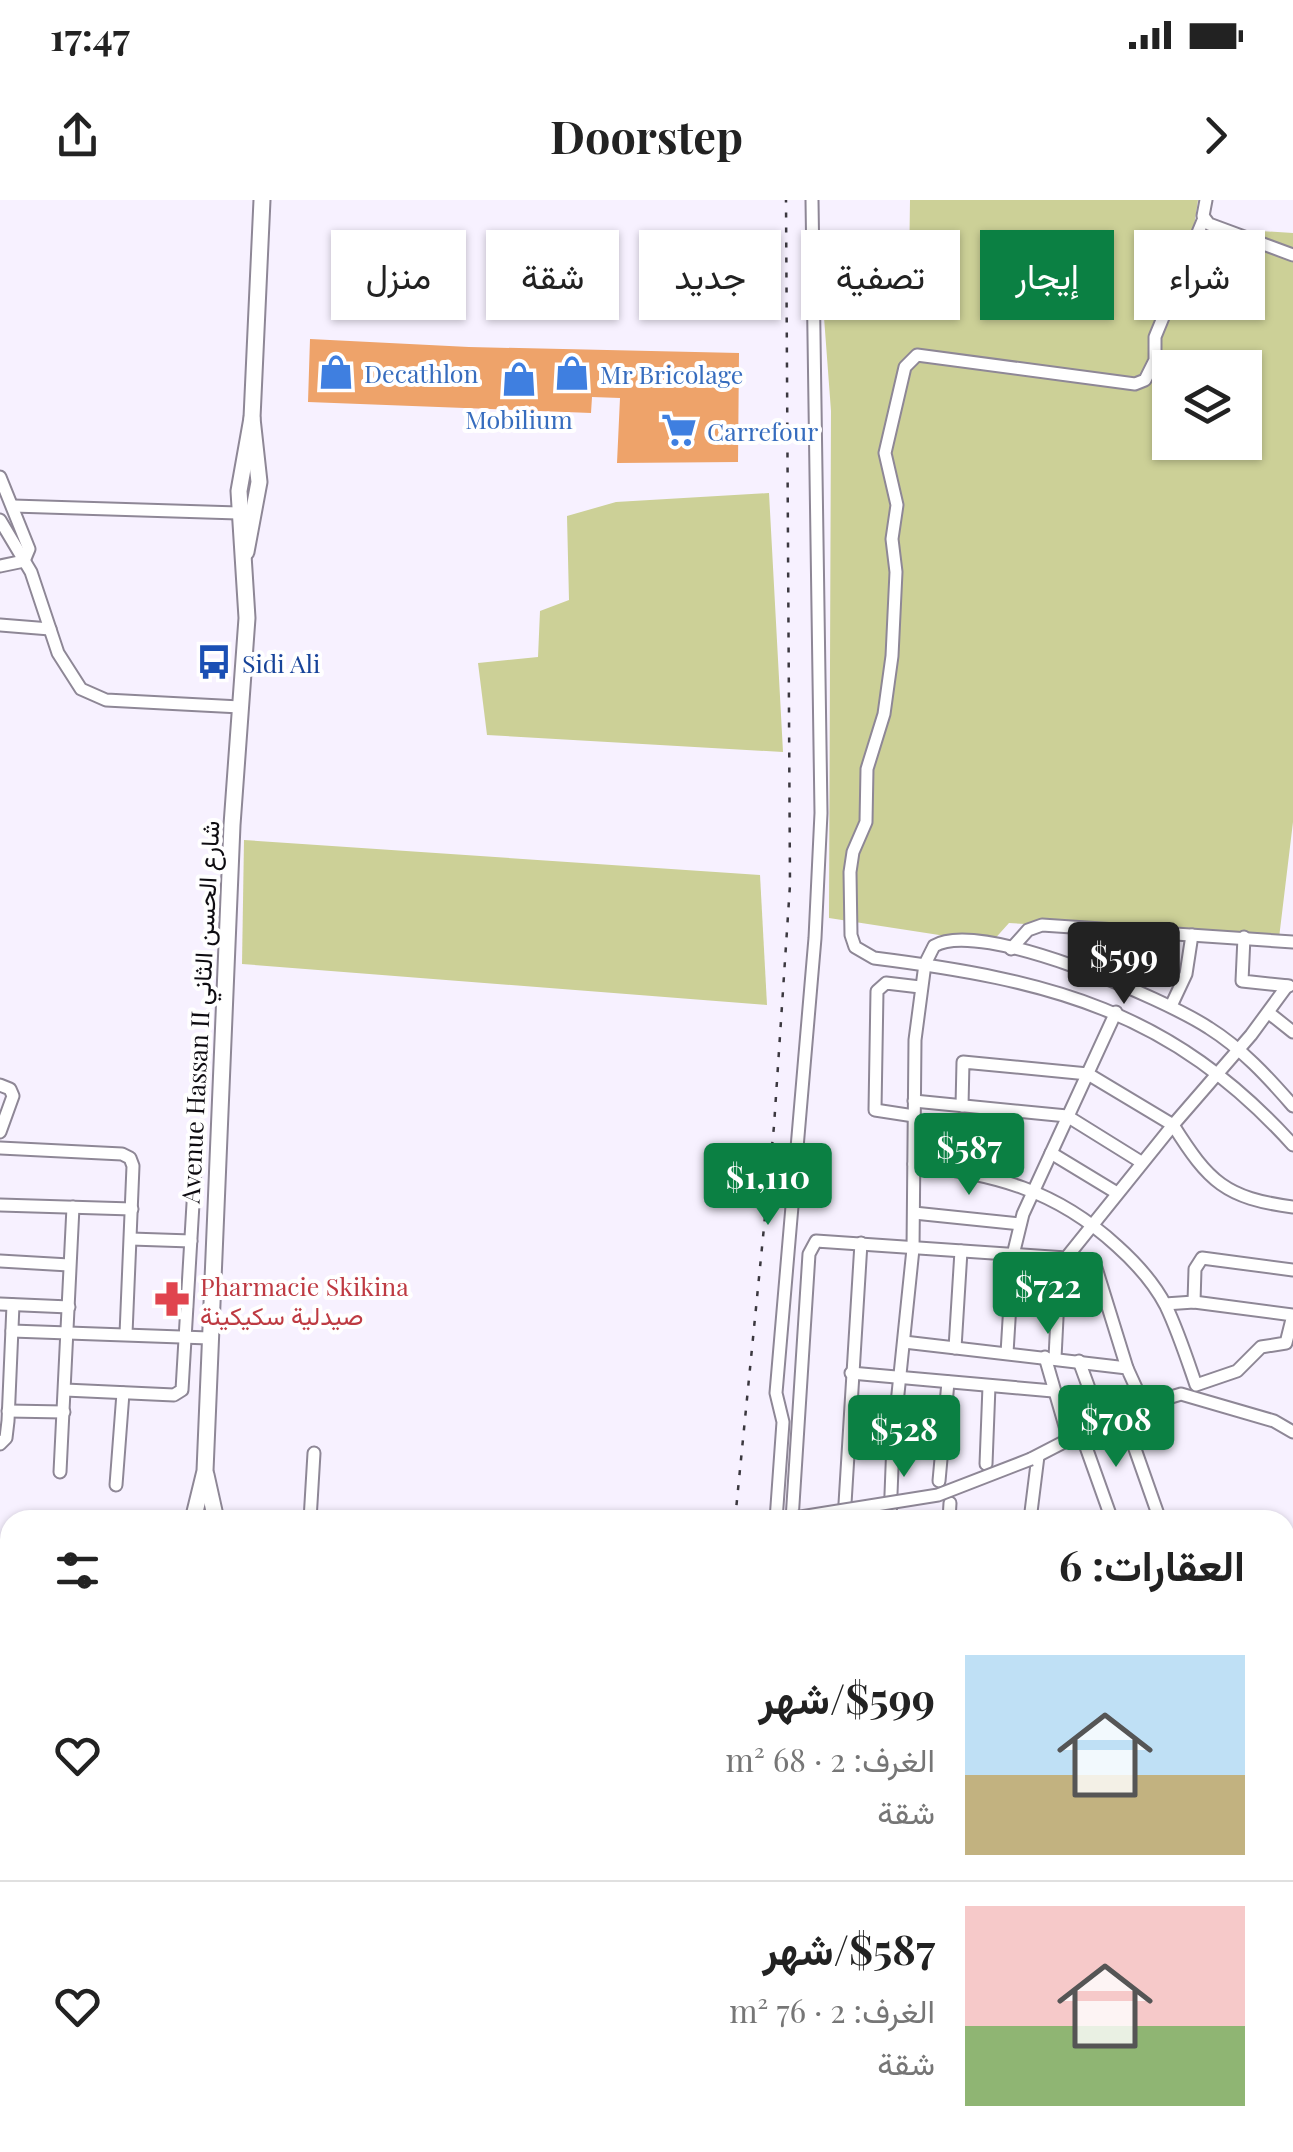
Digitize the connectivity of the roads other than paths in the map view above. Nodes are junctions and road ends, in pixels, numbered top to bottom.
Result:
1 (262, 200) edge
2 (812, 200) edge
3 (1206, 200) edge
4 (1204, 218) junction
5 (1293, 255) edge
6 (251, 472) junction
7 (0, 477) edge
8 (12, 506) junction
9 (238, 513) junction
10 (256, 514) junction
11 (0, 520) edge
12 (4, 535) edge
13 (245, 556) junction
14 (24, 561) junction
15 (0, 566) edge
16 (0, 625) edge
17 (50, 628) junction
18 (240, 707) junction
19 (1192, 934) junction
20 (1244, 937) junction
21 (1293, 942) edge
22 (1011, 949) junction
23 (924, 964) junction
24 (1290, 986) edge
25 (920, 988) junction
26 (1171, 1006) junction
27 (1116, 1012) junction
28 (1269, 1013) junction
29 (1293, 1032) edge
30 (1238, 1050) junction
31 (1088, 1074) junction
32 (1218, 1074) junction
33 (0, 1085) edge
34 (914, 1101) junction
35 (962, 1106) junction
36 (1293, 1106) edge
37 (914, 1116) junction
38 (1067, 1116) junction
39 (1172, 1125) junction
40 (0, 1132) edge
41 (196, 1136) dead end
42 (1293, 1145) edge
43 (0, 1148) edge
44 (1050, 1153) junction
45 (1140, 1162) junction
46 (914, 1164) junction
47 (1034, 1189) junction
48 (1116, 1193) junction
49 (0, 1205) edge
50 (1293, 1207) edge
51 (73, 1208) junction
52 (132, 1210) junction
53 (914, 1213) junction
54 (1092, 1223) junction
55 (1020, 1224) junction
56 (214, 1228) junction
57 (192, 1234) junction
58 (131, 1239) junction
59 (861, 1244) junction
60 (913, 1249) junction
61 (962, 1252) junction
62 (1012, 1255) junction
63 (1063, 1258) junction
64 (0, 1261) edge
65 (69, 1264) junction
66 (1293, 1270) edge
67 (1194, 1302) junction
68 (6, 1304) edge
69 (1165, 1304) junction
70 (69, 1307) junction
71 (1293, 1313) edge
72 (12, 1331) junction
73 (68, 1332) junction
74 (126, 1334) junction
75 (186, 1337) junction
76 (209, 1338) junction
77 (904, 1342) junction
78 (955, 1348) junction
79 (1007, 1353) junction
80 (1050, 1358) junction
81 (5, 1359) edge
82 (1079, 1361) junction
83 (1128, 1368) junction
84 (851, 1373) junction
85 (899, 1378) junction
86 (948, 1382) junction
87 (989, 1386) junction
88 (65, 1390) junction
89 (1053, 1391) junction
90 (123, 1393) junction
91 (1142, 1403) junction
92 (8, 1411) junction
93 (64, 1412) junction
94 (1122, 1412) junction
95 (1101, 1421) junction
96 (1293, 1432) edge
97 (1082, 1434) junction
98 (1069, 1440) junction
99 (0, 1444) edge
100 (314, 1453) dead end
101 (1034, 1457) junction
102 (986, 1464) dead end
103 (205, 1471) junction
104 (60, 1472) dead end
105 (940, 1481) dead end
106 (116, 1485) dead end
107 (950, 1504) dead end
108 (196, 1510) edge
109 (212, 1510) edge
110 (311, 1510) edge
111 (780, 1510) edge
112 (793, 1510) edge
113 (843, 1510) edge
114 (844, 1510) edge
115 (891, 1510) edge
116 (949, 1510) edge
117 (1031, 1510) edge
118 (1109, 1510) edge
119 (1156, 1510) edge

1 - 6 main road
2 - 111 street
3 - 4 street
4 - 5 street
4 - 23 street
6 - 9 main road, Avenue Hassan II شارع الحسن الثاني
6 - 10 main road, Avenue Hassan II شارع الحسن الثاني
7 - 8 street
8 - 9 street
8 - 14 street
9 - 10 main road
9 - 13 main road, Avenue Hassan II شارع الحسن الثاني
10 - 13 main road, Avenue Hassan II شارع الحسن الثاني
11 - 12 street
12 - 14 street
13 - 18 main road, Avenue Hassan II شارع الحسن الثاني
14 - 15 street
14 - 17 street
16 - 17 street
17 - 18 street
18 - 56 main road, Avenue Hassan II شارع الحسن الثاني
19 - 20 street
19 - 22 street
19 - 26 street
20 - 21 street
20 - 24 street
22 - 23 street
22 - 26 street
23 - 25 street
23 - 27 street
24 - 28 street
25 - 34 street
25 - 37 street
26 - 30 street
27 - 31 street
27 - 32 street
28 - 29 street
28 - 30 street
30 - 32 street
30 - 36 street
31 - 35 street
31 - 38 street
31 - 39 street
32 - 39 street
32 - 42 street
33 - 40 street
34 - 35 street
34 - 37 street
35 - 38 street
37 - 46 street
38 - 44 street
38 - 45 street
39 - 45 street
39 - 50 street
41 - 57 street
43 - 52 street
44 - 47 street
44 - 48 street
45 - 48 street
46 - 47 street
46 - 53 street
47 - 54 street
47 - 55 street
48 - 54 street
49 - 51 street
51 - 52 street
51 - 65 street
52 - 58 street
53 - 55 street
53 - 60 street
54 - 63 street
54 - 69 street
55 - 62 street
56 - 57 street
56 - 76 main road, Avenue Hassan II شارع الحسن الثاني
57 - 58 street
57 - 75 street
58 - 74 street
59 - 60 street
59 - 84 street
59 - 112 street
60 - 61 street
60 - 77 street
61 - 62 street
61 - 78 street
62 - 63 street
62 - 79 street
63 - 80 street
63 - 83 street
64 - 65 street
65 - 70 street
66 - 67 street
67 - 69 street
67 - 71 street
68 - 70 street
68 - 72 street
69 - 71 street
70 - 73 street
72 - 73 street
72 - 81 street
73 - 74 street
73 - 88 street
74 - 75 street
75 - 76 street
75 - 90 street
76 - 103 main road, Avenue Hassan II شارع الحسن الثاني
77 - 78 street
77 - 85 street
78 - 79 street
79 - 80 street
80 - 82 street
80 - 89 street
81 - 92 street
82 - 83 street
82 - 95 street
83 - 91 street
84 - 85 street
84 - 114 street
85 - 86 street
85 - 115 street
86 - 87 street
86 - 105 street
87 - 89 street
87 - 102 street
88 - 90 street
88 - 93 street
89 - 98 street
90 - 106 street
91 - 94 street
91 - 96 street
92 - 93 street
92 - 99 street
93 - 104 street
94 - 95 street
94 - 119 street
95 - 97 street
97 - 98 street
97 - 118 street
98 - 101 street
100 - 110 street
101 - 113 street, bridge
101 - 117 street
103 - 108 main road, Avenue Hassan II شارع الحسن الثاني
103 - 109 main road, Avenue Hassan II شارع الحسن الثاني
107 - 116 street

